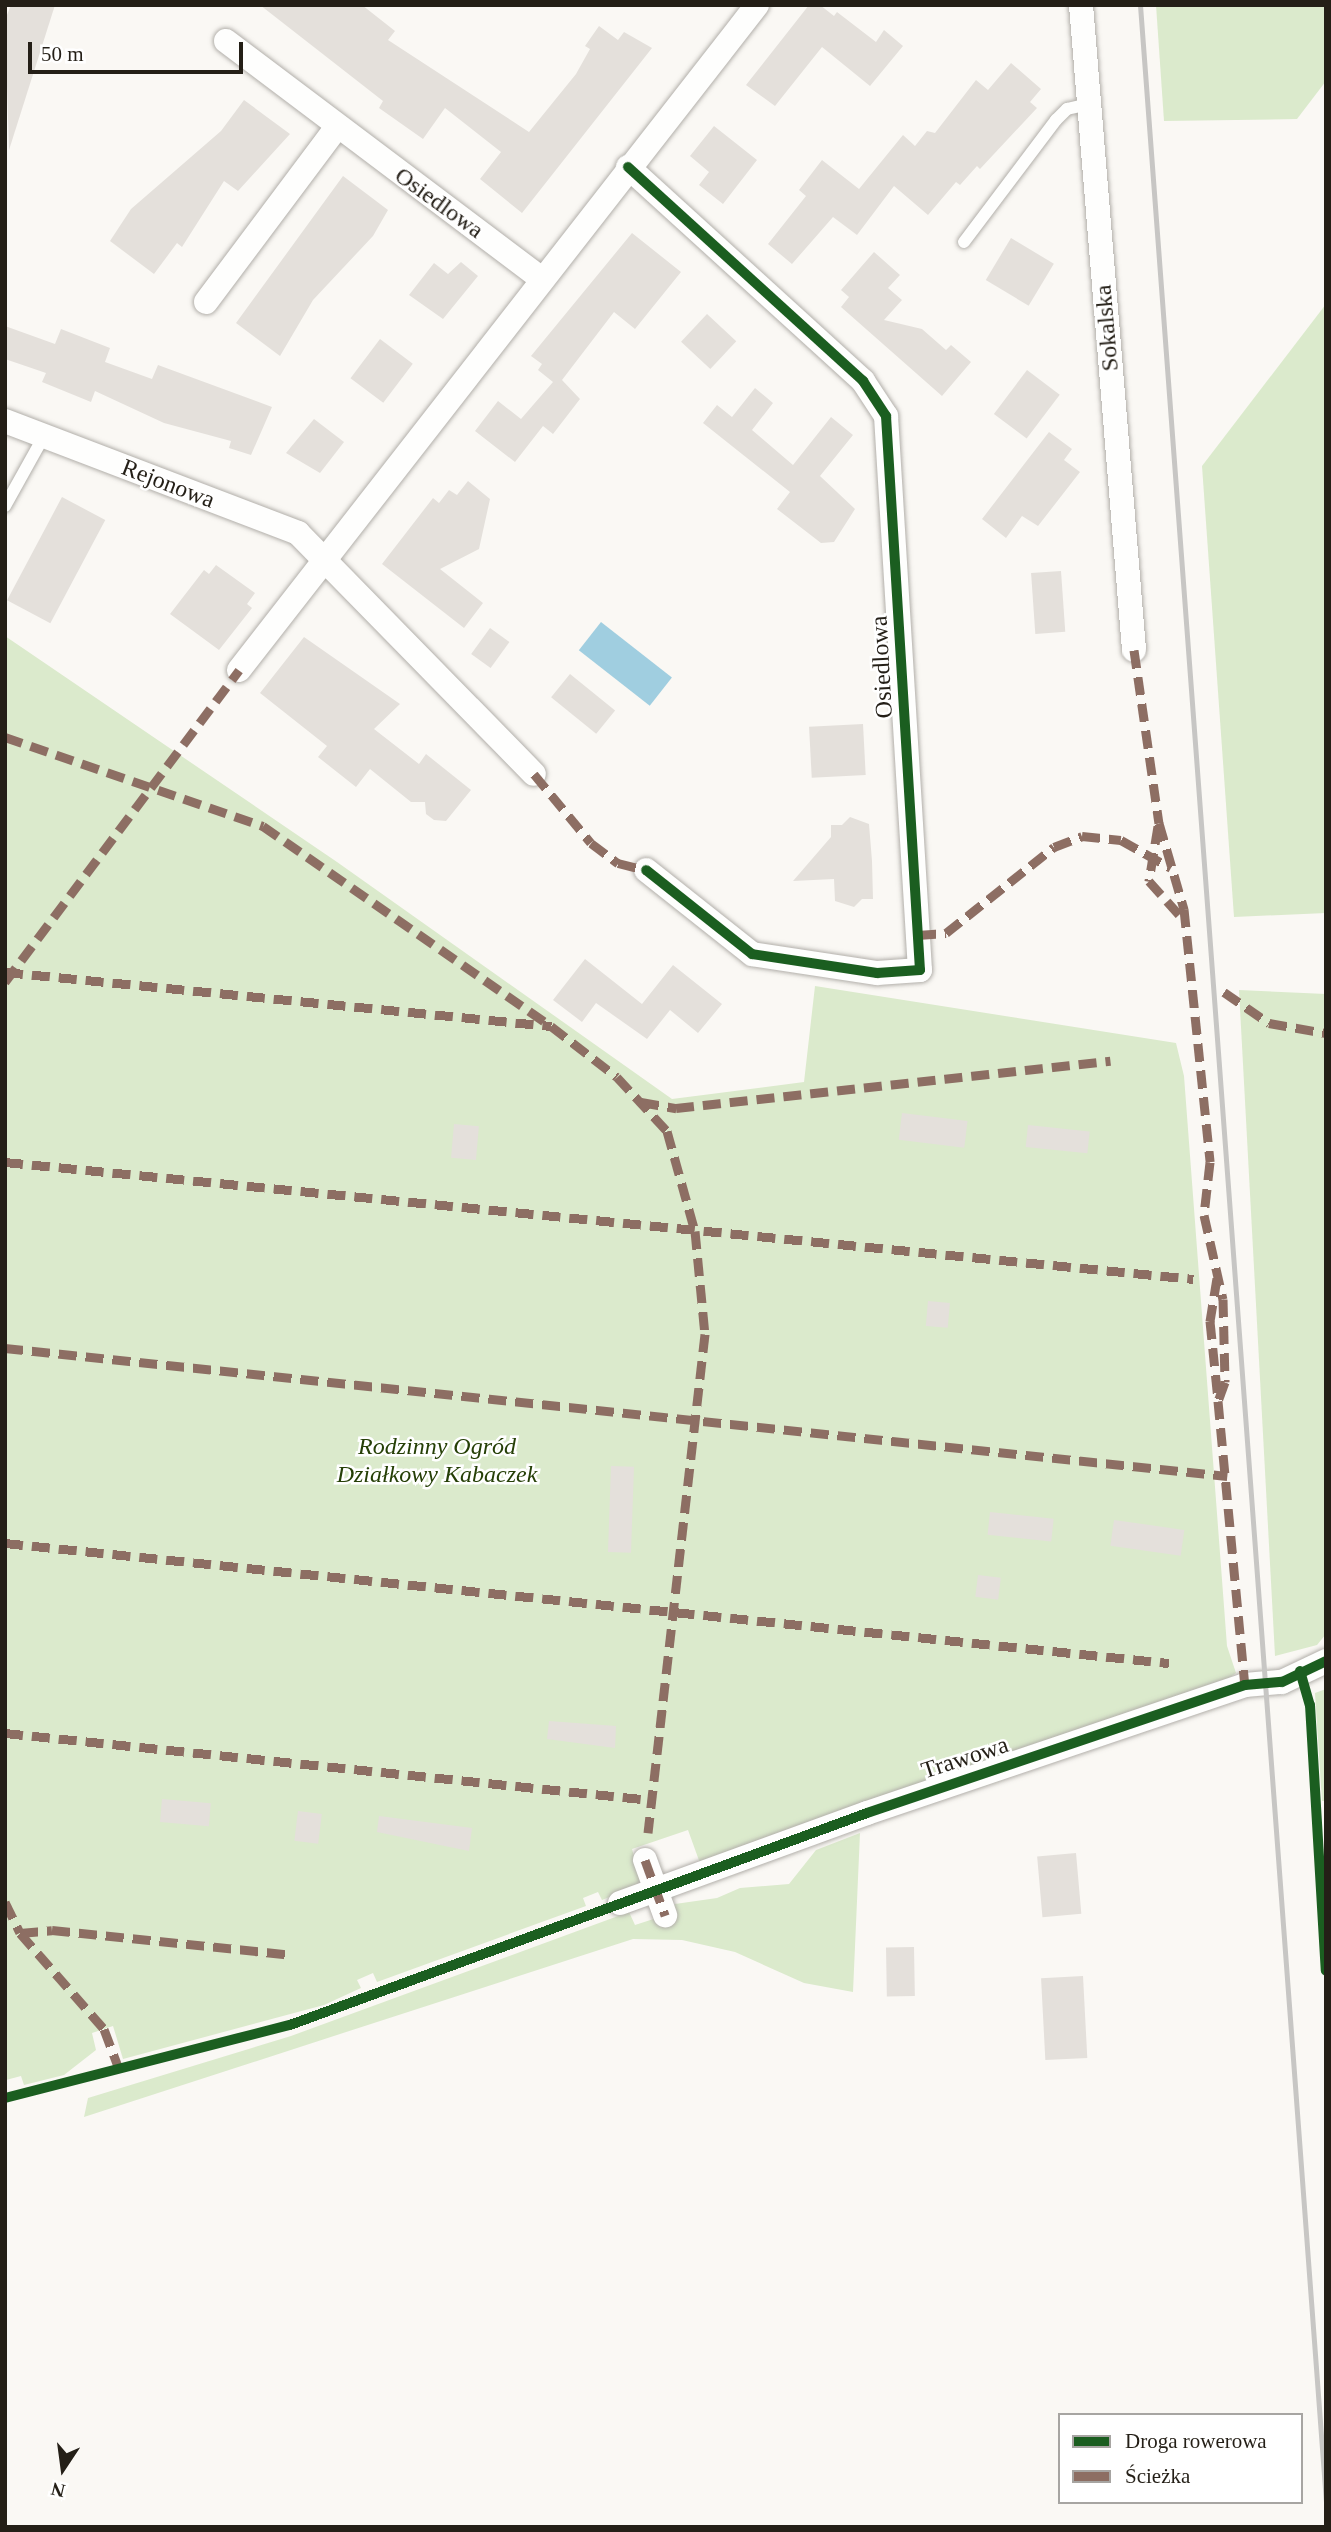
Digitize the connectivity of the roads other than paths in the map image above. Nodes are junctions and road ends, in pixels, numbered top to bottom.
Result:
1 (757, 5) edge
2 (1081, 5) edge
3 (226, 41) dead end
4 (1089, 104) junction
5 (336, 128) junction
6 (628, 167) junction
7 (964, 242) dead end
8 (541, 279) junction
9 (206, 302) dead end
10 (5, 421) edge
11 (44, 436) junction
12 (5, 506) edge
13 (323, 559) junction
14 (1134, 650) dead end
15 (239, 670) dead end
16 (534, 774) dead end
17 (646, 870) dead end
18 (1326, 1661) edge
19 (645, 1860) dead end
20 (656, 1891) junction
21 (620, 1903) dead end
22 (665, 1915) dead end

1 - 6 street
2 - 4 street, Sokalska
3 - 5 street, Osiedlowa
4 - 7 lane
4 - 14 street, Sokalska
5 - 8 street, Osiedlowa
5 - 9 street
6 - 8 street
6 - 17 street, Osiedlowa
8 - 13 street
10 - 11 street, Rejonowa
11 - 12 lane
11 - 13 street, Rejonowa
13 - 15 street
13 - 16 street
18 - 20 street, Trawowa
19 - 20 street
20 - 21 street, Trawowa
20 - 22 street

